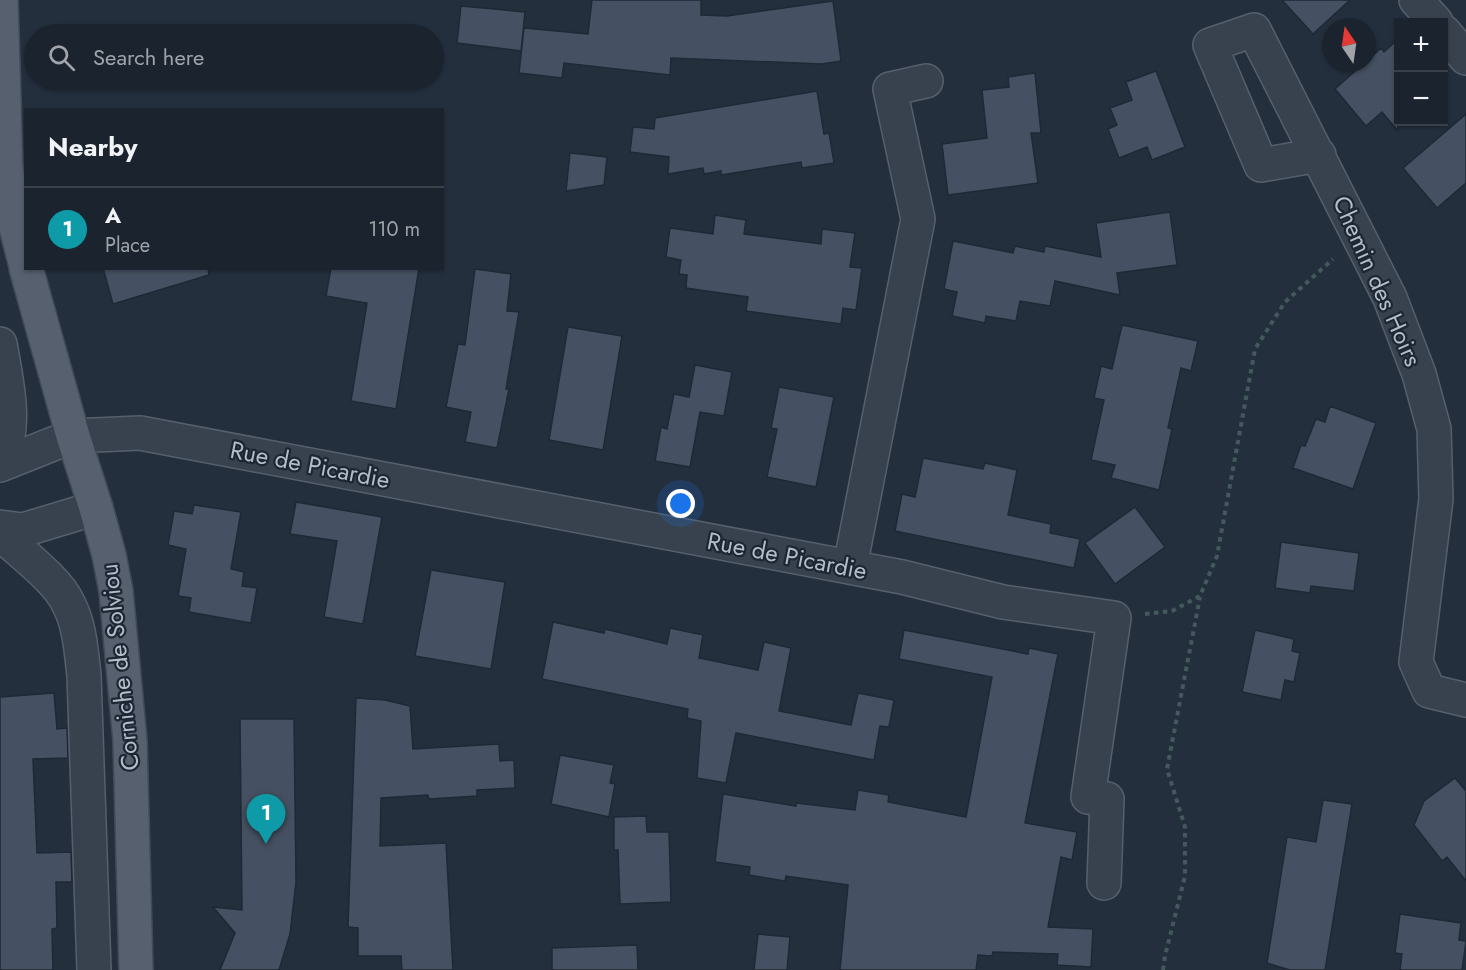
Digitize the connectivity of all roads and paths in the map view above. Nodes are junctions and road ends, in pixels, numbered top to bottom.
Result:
1 (1, 0) edge
2 (1416, 0) edge
3 (1432, 18) edge
4 (1448, 38) edge
5 (1466, 58) edge
6 (926, 81) dead end
7 (1319, 155) dead end
8 (1359, 236) junction
9 (24, 259) edge
10 (27, 270) edge
11 (0, 344) edge
12 (73, 436) junction
13 (0, 460) edge
14 (0, 465) edge
15 (96, 507) junction
16 (0, 527) edge
17 (0, 533) edge
18 (850, 567) junction
19 (1200, 596) junction
20 (1114, 618) junction
21 (1466, 700) edge
22 (1104, 883) dead end
23 (94, 970) edge
24 (136, 970) edge
25 (1163, 970) edge

1 - 9 main road, Corniche de Solviou
2 - 3 street
4 - 5 street
6 - 18 street
7 - 8 street, Chemin des Hoirs
8 - 19 path
8 - 21 street, Chemin des Hoirs
10 - 12 main road, Corniche de Solviou
11 - 13 street
12 - 14 street, Rue de Picardie
12 - 15 main road, Corniche de Solviou
12 - 18 street, Rue de Picardie
15 - 16 street
15 - 24 main road, Corniche de Solviou
17 - 23 street
18 - 20 street, Rue de Picardie
19 - 20 path
19 - 25 path
20 - 22 street

